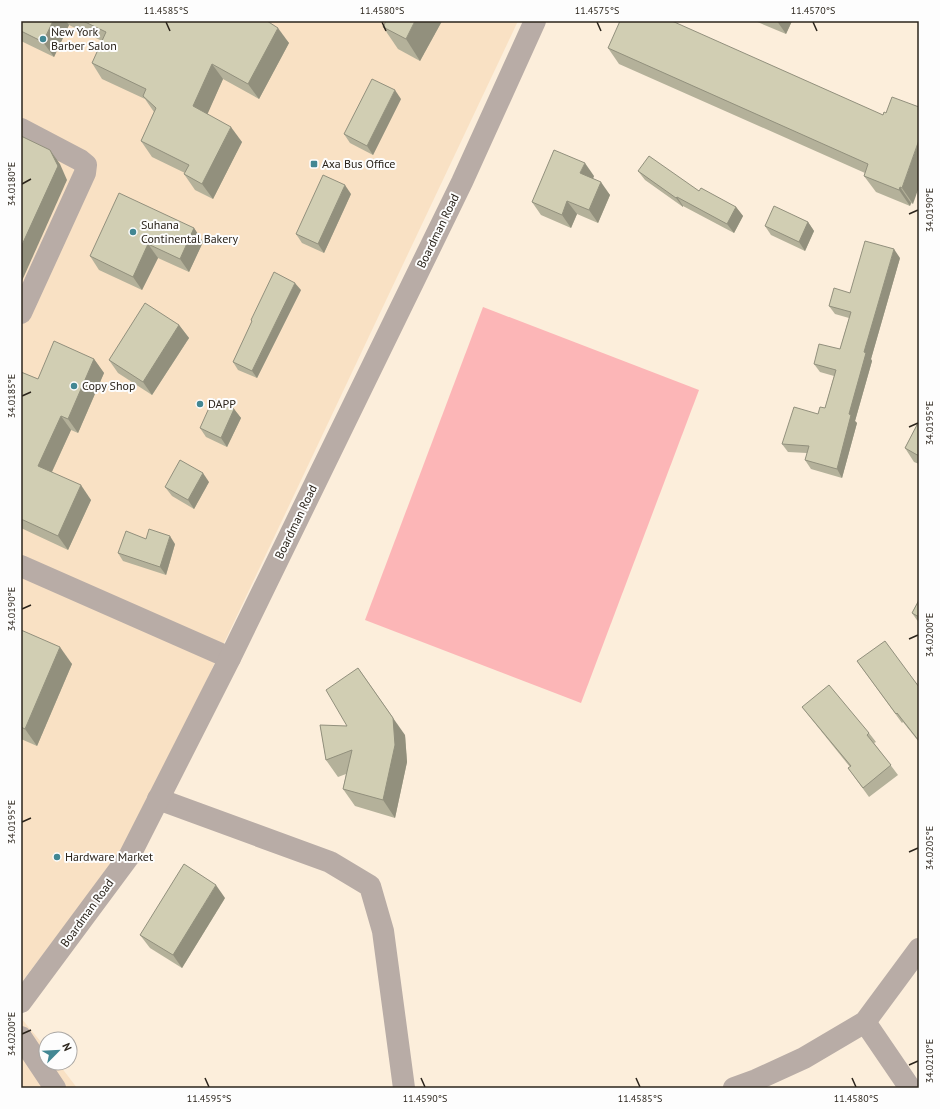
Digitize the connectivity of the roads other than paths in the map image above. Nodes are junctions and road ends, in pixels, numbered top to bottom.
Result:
1 (535, 21) edge
2 (21, 129) edge
3 (21, 313) edge
4 (21, 566) edge
5 (230, 658) junction
6 (158, 799) junction
7 (919, 949) edge
8 (21, 1002) edge
9 (865, 1022) junction
10 (21, 1037) edge
11 (55, 1088) edge
12 (404, 1088) edge
13 (734, 1088) edge
14 (910, 1088) edge

1 - 5 street, Boardman Road
2 - 3 street
4 - 5 street
5 - 6 street, Boardman Road
6 - 8 street, Boardman Road
6 - 12 street
7 - 9 street
9 - 13 street
9 - 14 street
10 - 11 street

